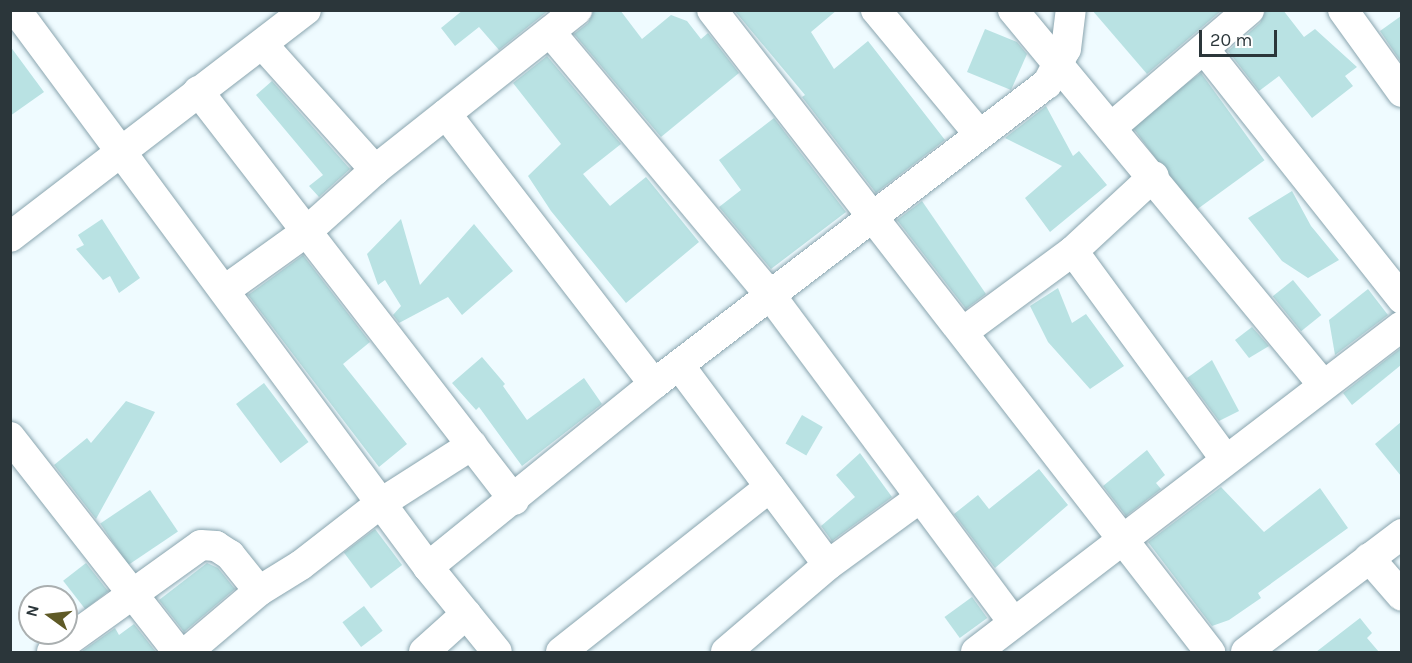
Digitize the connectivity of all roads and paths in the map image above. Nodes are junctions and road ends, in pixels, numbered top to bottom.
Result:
1 (306, 10) edge
2 (577, 10) edge
3 (711, 10) edge
4 (876, 10) edge
5 (1013, 10) edge
6 (1071, 10) edge
7 (1249, 10) edge
8 (1343, 10) edge
9 (17, 20) edge
10 (550, 32) junction
11 (263, 45) junction
12 (1204, 49) junction
13 (1057, 67) junction
14 (198, 92) junction
15 (1401, 92) edge
16 (446, 114) junction
17 (1113, 126) junction
18 (979, 134) junction
19 (121, 152) junction
20 (375, 170) junction
21 (1154, 176) junction
22 (872, 214) junction
23 (306, 232) junction
24 (10, 237) edge
25 (1073, 250) junction
26 (225, 290) junction
27 (771, 296) junction
28 (1401, 299) edge
29 (1401, 326) edge
30 (963, 332) junction
31 (679, 365) junction
32 (654, 384) junction
33 (1323, 385) junction
34 (10, 437) edge
35 (472, 445) junction
36 (1225, 459) junction
37 (770, 487) junction
38 (920, 498) junction
39 (514, 500) junction
40 (381, 503) junction
41 (1401, 534) edge
42 (1121, 539) junction
43 (1369, 558) junction
44 (828, 565) junction
45 (428, 567) junction
46 (259, 591) junction
47 (1401, 596) edge
48 (133, 597) junction
49 (466, 614) junction
50 (1014, 623) junction
51 (52, 652) edge
52 (178, 652) edge
53 (187, 652) edge
54 (424, 652) edge
55 (497, 652) edge
56 (561, 652) edge
57 (726, 652) edge
58 (976, 652) edge
59 (1210, 652) edge
60 (1246, 652) edge

1 - 11 street
2 - 10 street
3 - 22 street
4 - 18 street
5 - 13 street
6 - 13 street
7 - 12 street
8 - 15 street
9 - 19 street
10 - 16 street
10 - 27 street
11 - 14 street
11 - 20 street
12 - 17 street
12 - 28 street
13 - 17 street
13 - 18 street
14 - 19 street
14 - 23 street
16 - 20 street
16 - 32 street
17 - 21 street
18 - 22 street
19 - 24 street
19 - 26 street
20 - 23 street
21 - 25 street
21 - 33 street
22 - 27 street
22 - 30 street
23 - 26 street
23 - 35 street
25 - 30 street
25 - 36 street
26 - 40 street
27 - 31 street
27 - 38 street
29 - 33 street
30 - 42 street
31 - 32 street
31 - 37 street
32 - 39 street
33 - 36 street
34 - 48 street
35 - 39 street
35 - 40 street
36 - 42 street
37 - 44 street
37 - 56 street
38 - 44 street
38 - 50 street
39 - 45 street
40 - 45 street
40 - 46 street
41 - 43 street
42 - 50 street
42 - 59 street
43 - 47 street
43 - 60 street
44 - 57 street
45 - 49 street
46 - 48 street
46 - 53 street
48 - 51 street
48 - 52 street
49 - 54 street
49 - 55 street
50 - 58 street

